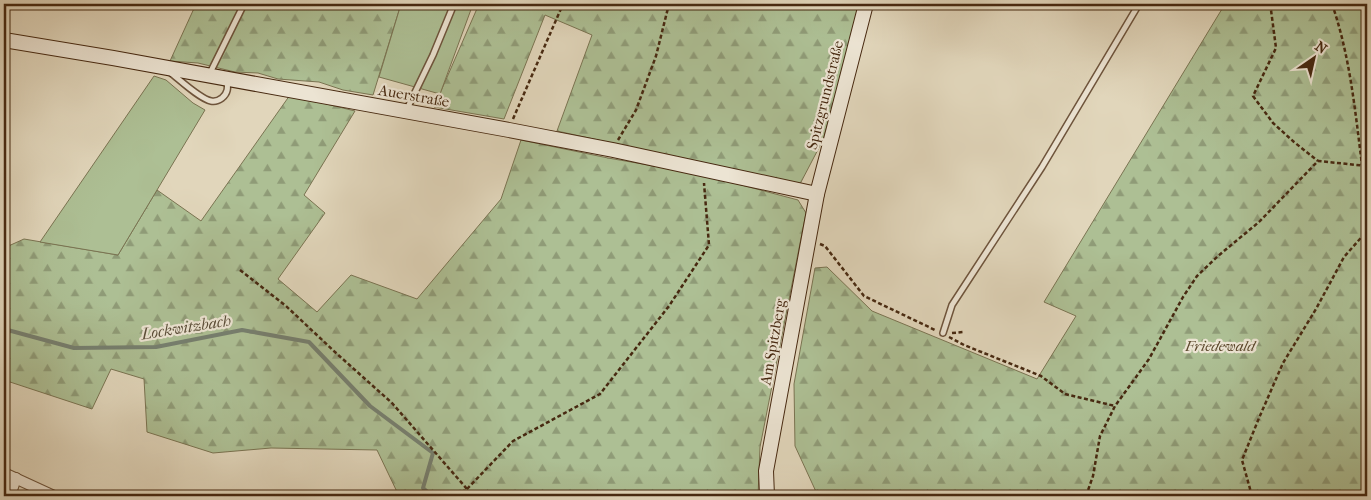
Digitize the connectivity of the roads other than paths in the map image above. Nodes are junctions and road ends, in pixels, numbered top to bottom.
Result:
1 (244, 4) edge
2 (454, 4) edge
3 (866, 4) edge
4 (1139, 4) edge
5 (4, 40) edge
6 (165, 68) junction
7 (208, 76) junction
8 (227, 79) junction
9 (406, 111) junction
10 (817, 194) junction
11 (943, 334) road end
12 (4, 474) edge
13 (16, 478) junction
14 (10, 496) edge
15 (54, 496) edge
16 (767, 496) edge

1 - 7 lane
2 - 9 lane
3 - 10 street, Spitzgrundstraße
4 - 11 lane
5 - 6 street, Auerstraße
6 - 7 street, Auerstraße
6 - 8 lane
7 - 8 street, Auerstraße
8 - 9 street, Auerstraße
9 - 10 street, Auerstraße
10 - 16 street, Am Spitzberg
12 - 13 street
13 - 14 street
13 - 15 street

